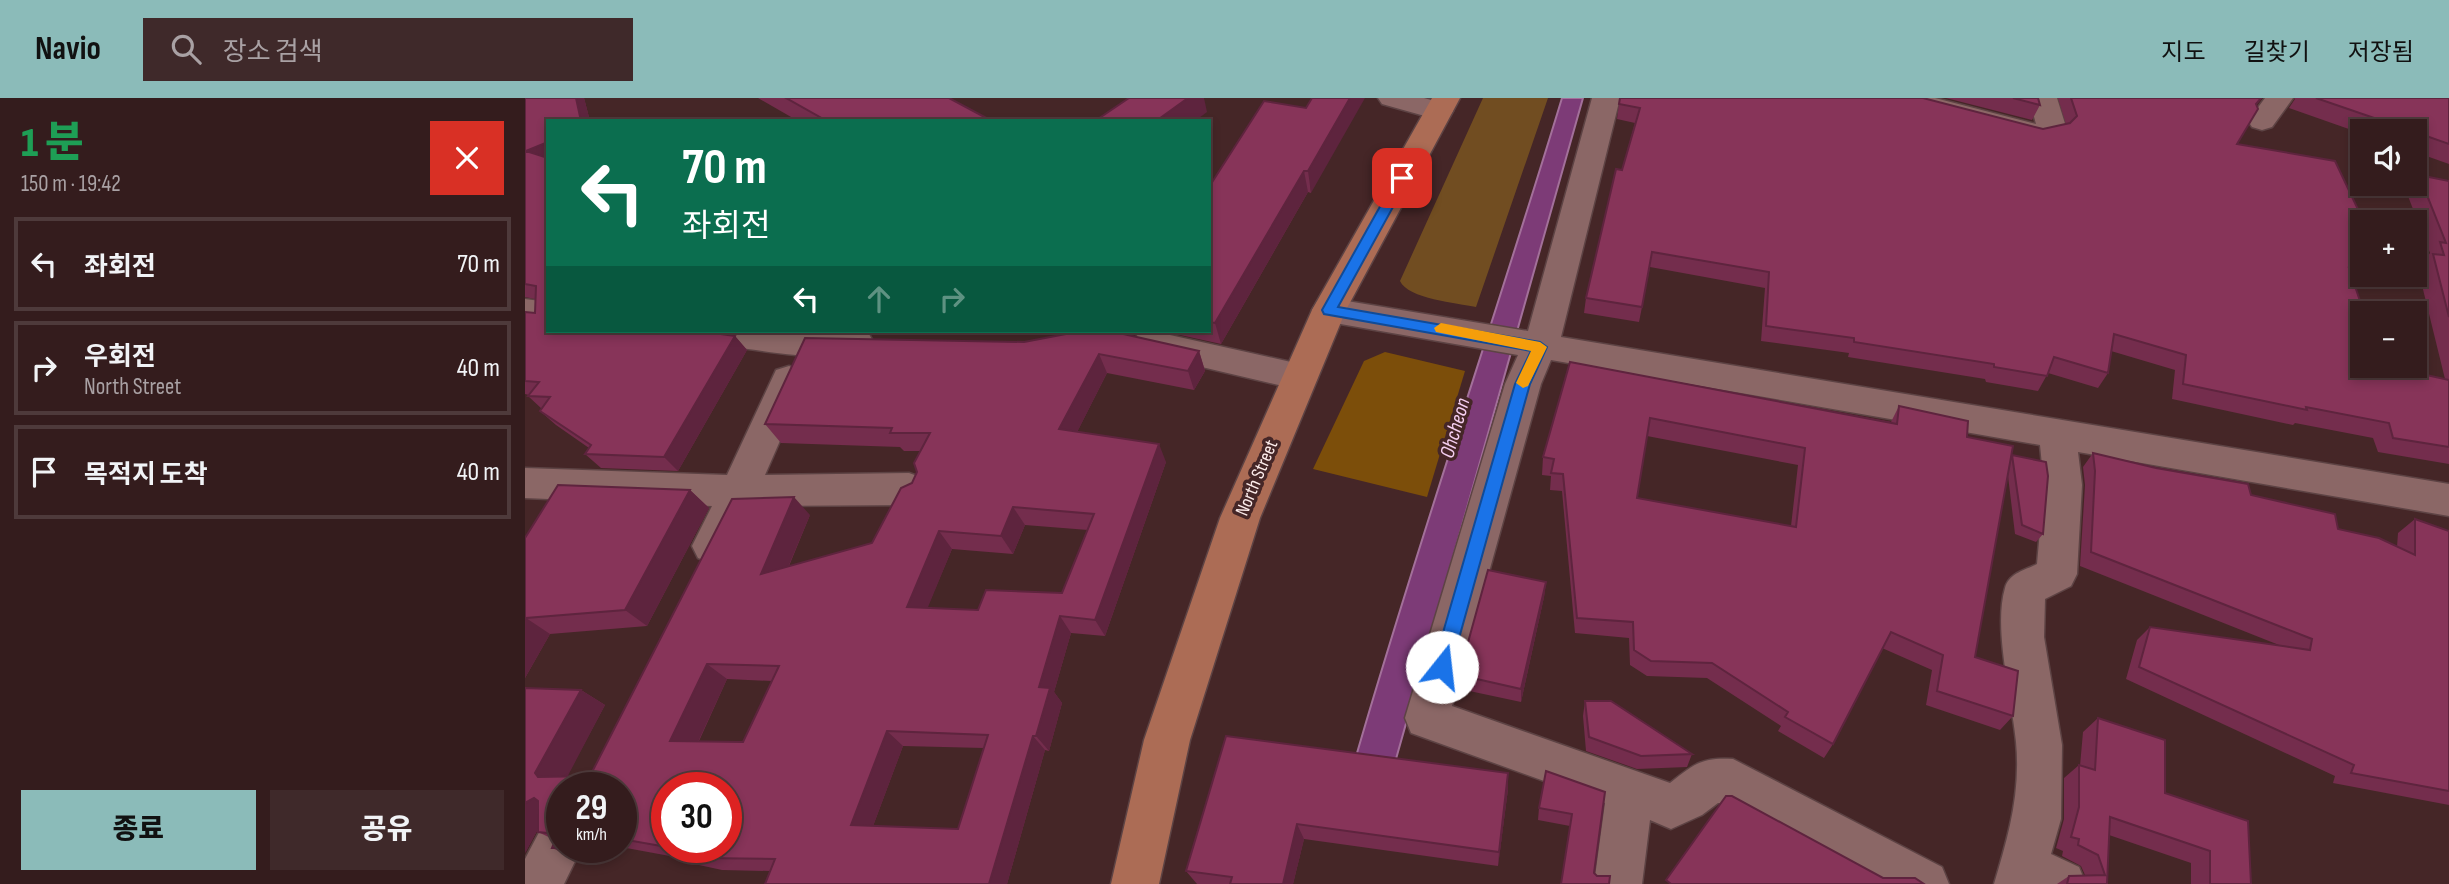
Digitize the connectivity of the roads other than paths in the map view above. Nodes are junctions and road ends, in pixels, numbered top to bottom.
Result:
1 (1392, 98) edge
2 (1606, 98) edge
3 (1902, 98) edge
4 (2043, 98) edge
5 (2279, 98) edge
6 (1443, 105) edge
7 (2262, 121) dead end
8 (1329, 310) junction
9 (525, 311) edge
10 (546, 314) edge
11 (723, 333) edge
12 (1118, 336) edge
13 (806, 342) junction
14 (887, 343) edge
15 (1535, 346) junction
16 (1300, 377) junction
17 (2057, 434) junction
18 (525, 483) edge
19 (909, 489) edge
20 (740, 491) junction
21 (2449, 500) edge
22 (695, 578) edge
23 (1630, 790) junction
24 (549, 863) edge
25 (2035, 878) edge
26 (538, 884) edge
27 (1135, 884) edge
28 (1618, 884) edge
29 (1926, 884) edge

1 - 6 street
2 - 15 street
3 - 4 street
5 - 7 street
6 - 8 main road, North Street
8 - 15 street
8 - 16 main road, North Street
9 - 10 street
11 - 13 street
12 - 16 street
13 - 14 street
13 - 20 street
15 - 17 street
15 - 23 street
16 - 27 main road, North Street
17 - 21 street
17 - 25 street
18 - 20 street
19 - 20 street
20 - 22 street
23 - 28 street
23 - 29 street
24 - 26 street

